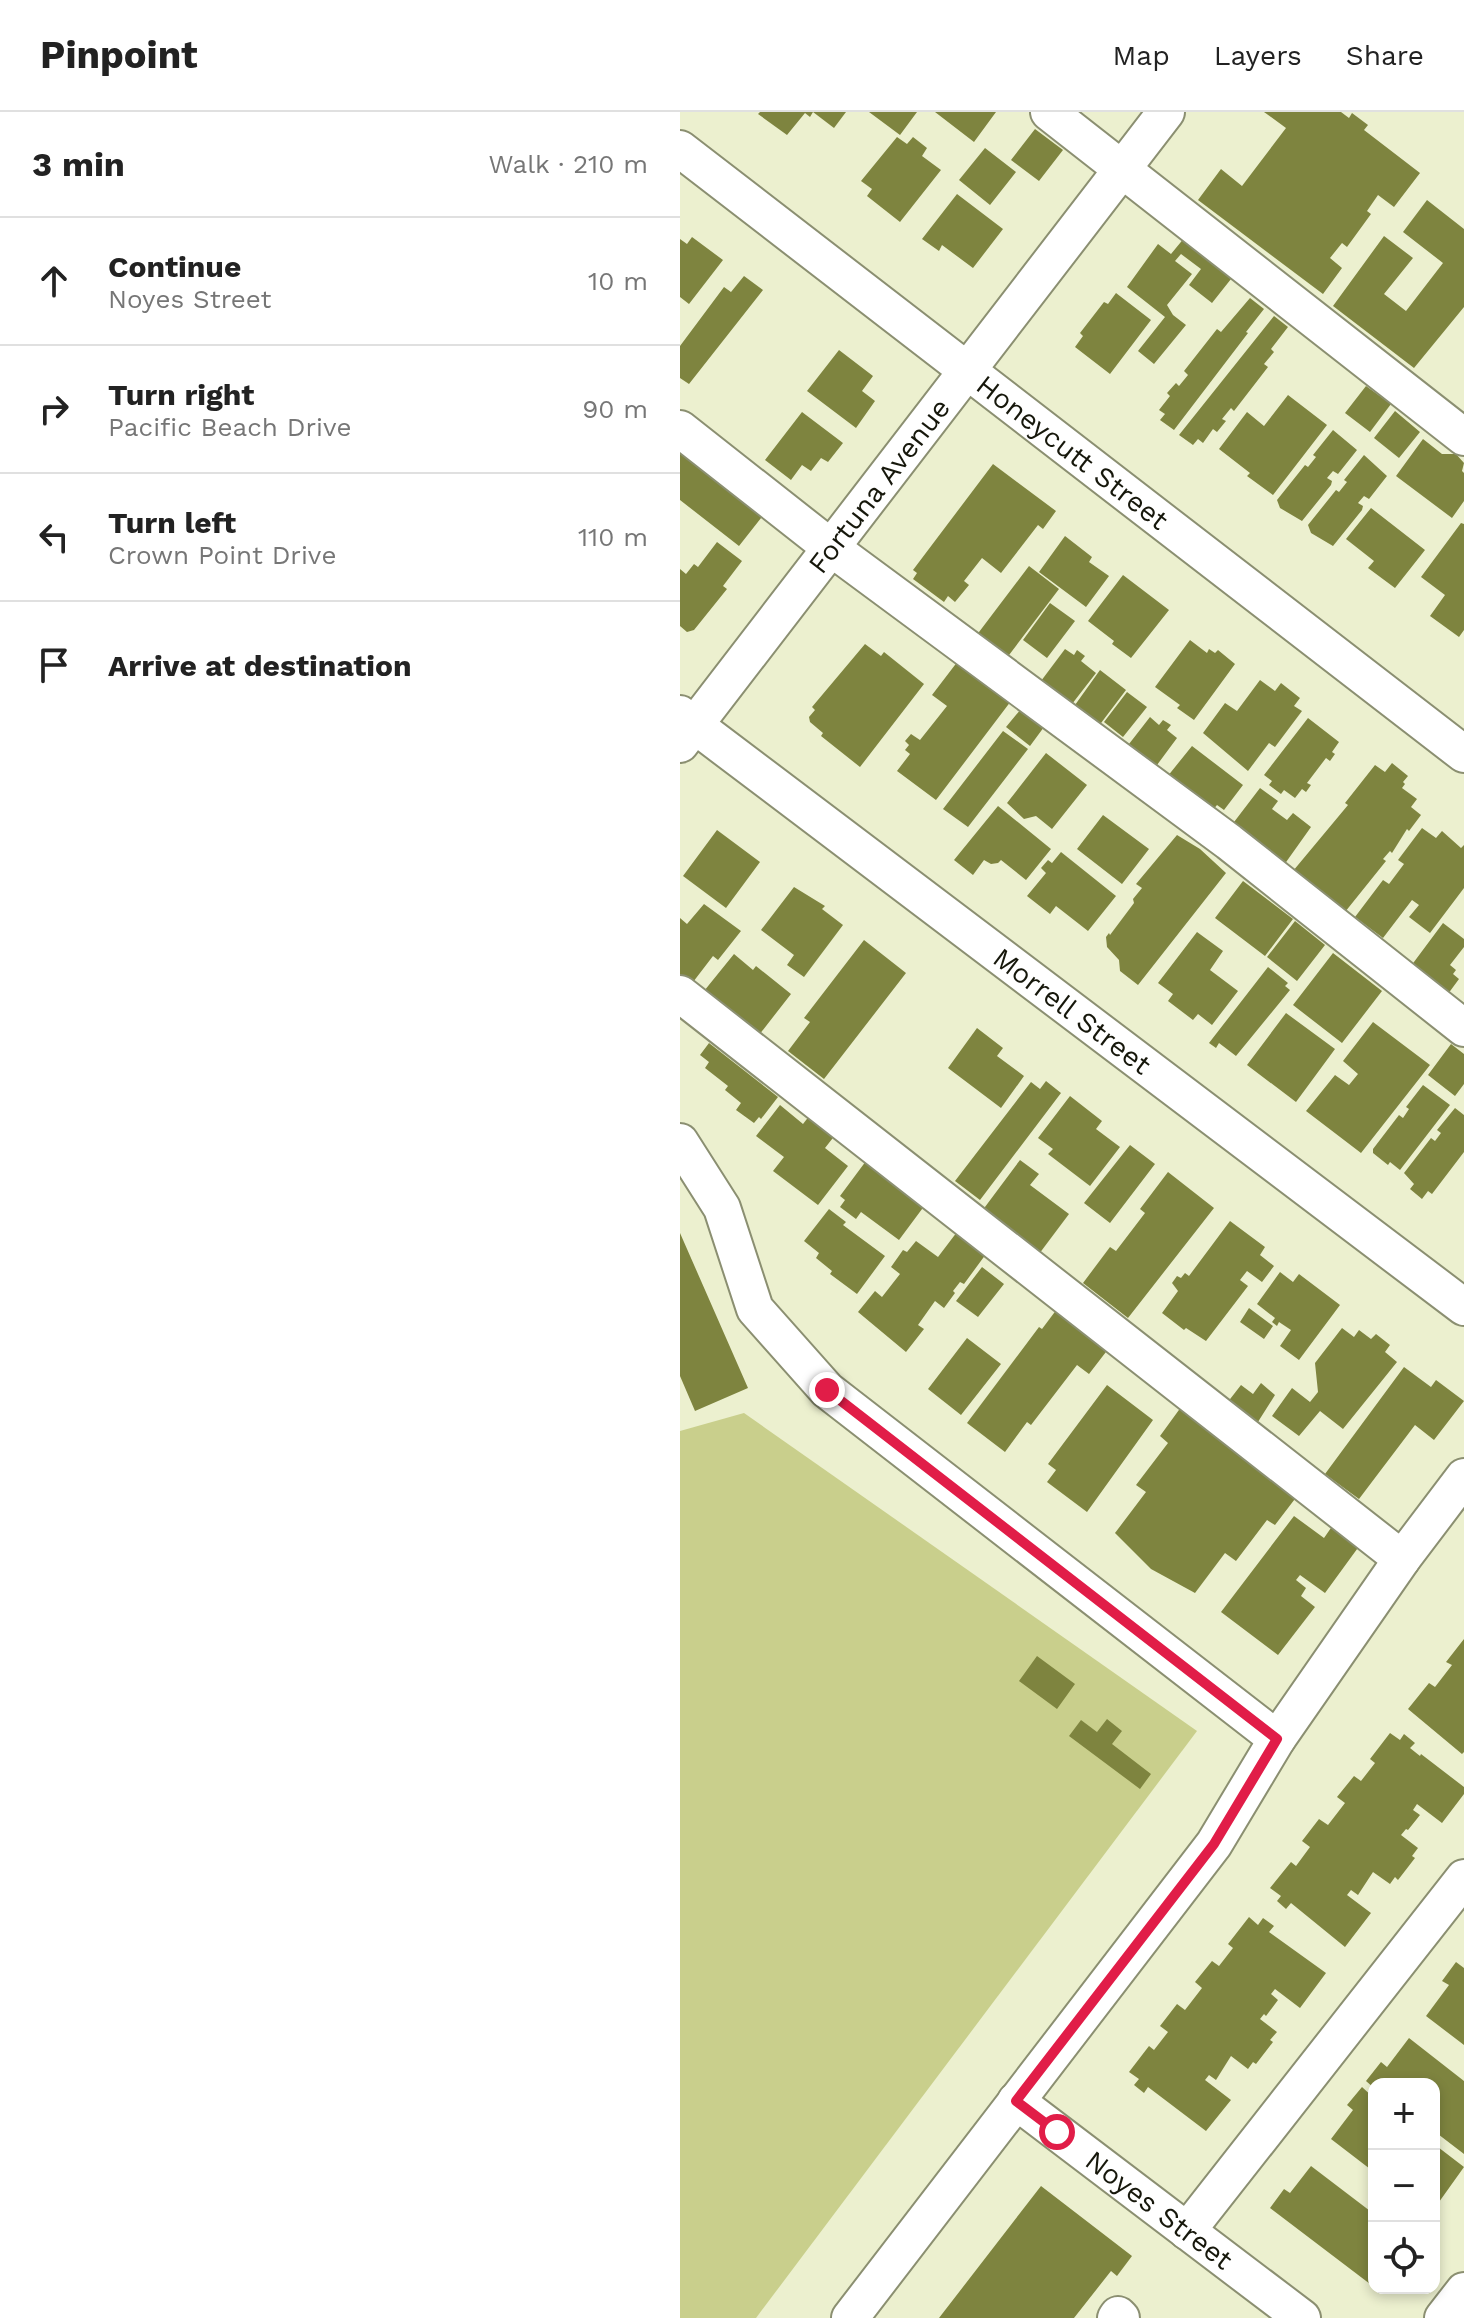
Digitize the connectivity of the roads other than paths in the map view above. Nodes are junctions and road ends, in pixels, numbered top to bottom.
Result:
1 (1049, 112) edge
2 (1166, 112) edge
3 (680, 149) edge
4 (1123, 168) junction
5 (967, 371) junction
6 (680, 429) edge
7 (1464, 437) edge
8 (830, 547) junction
9 (685, 728) edge
10 (1464, 754) edge
11 (680, 994) edge
12 (1464, 1028) edge
13 (680, 1142) edge
14 (1464, 1307) edge
15 (1464, 1477) edge
16 (1402, 1559) junction
17 (1277, 1739) junction
18 (1464, 1878) edge
19 (1016, 2101) junction
20 (1187, 2231) junction
21 (1464, 2291) edge
22 (850, 2318) edge
23 (1302, 2318) edge
24 (1443, 2318) edge

1 - 4 street
2 - 4 street, Fortuna Avenue
3 - 5 street, Honeycutt Street
4 - 5 street, Fortuna Avenue
4 - 7 street
5 - 8 street, Fortuna Avenue
5 - 10 street, Honeycutt Street
6 - 8 street
8 - 9 street, Fortuna Avenue
8 - 12 street
9 - 14 street, Morrell Street
11 - 16 street
13 - 17 street
15 - 16 street
16 - 17 street
17 - 19 street
18 - 20 street
19 - 20 street, Noyes Street
19 - 22 street
20 - 23 street, Noyes Street
21 - 24 street

